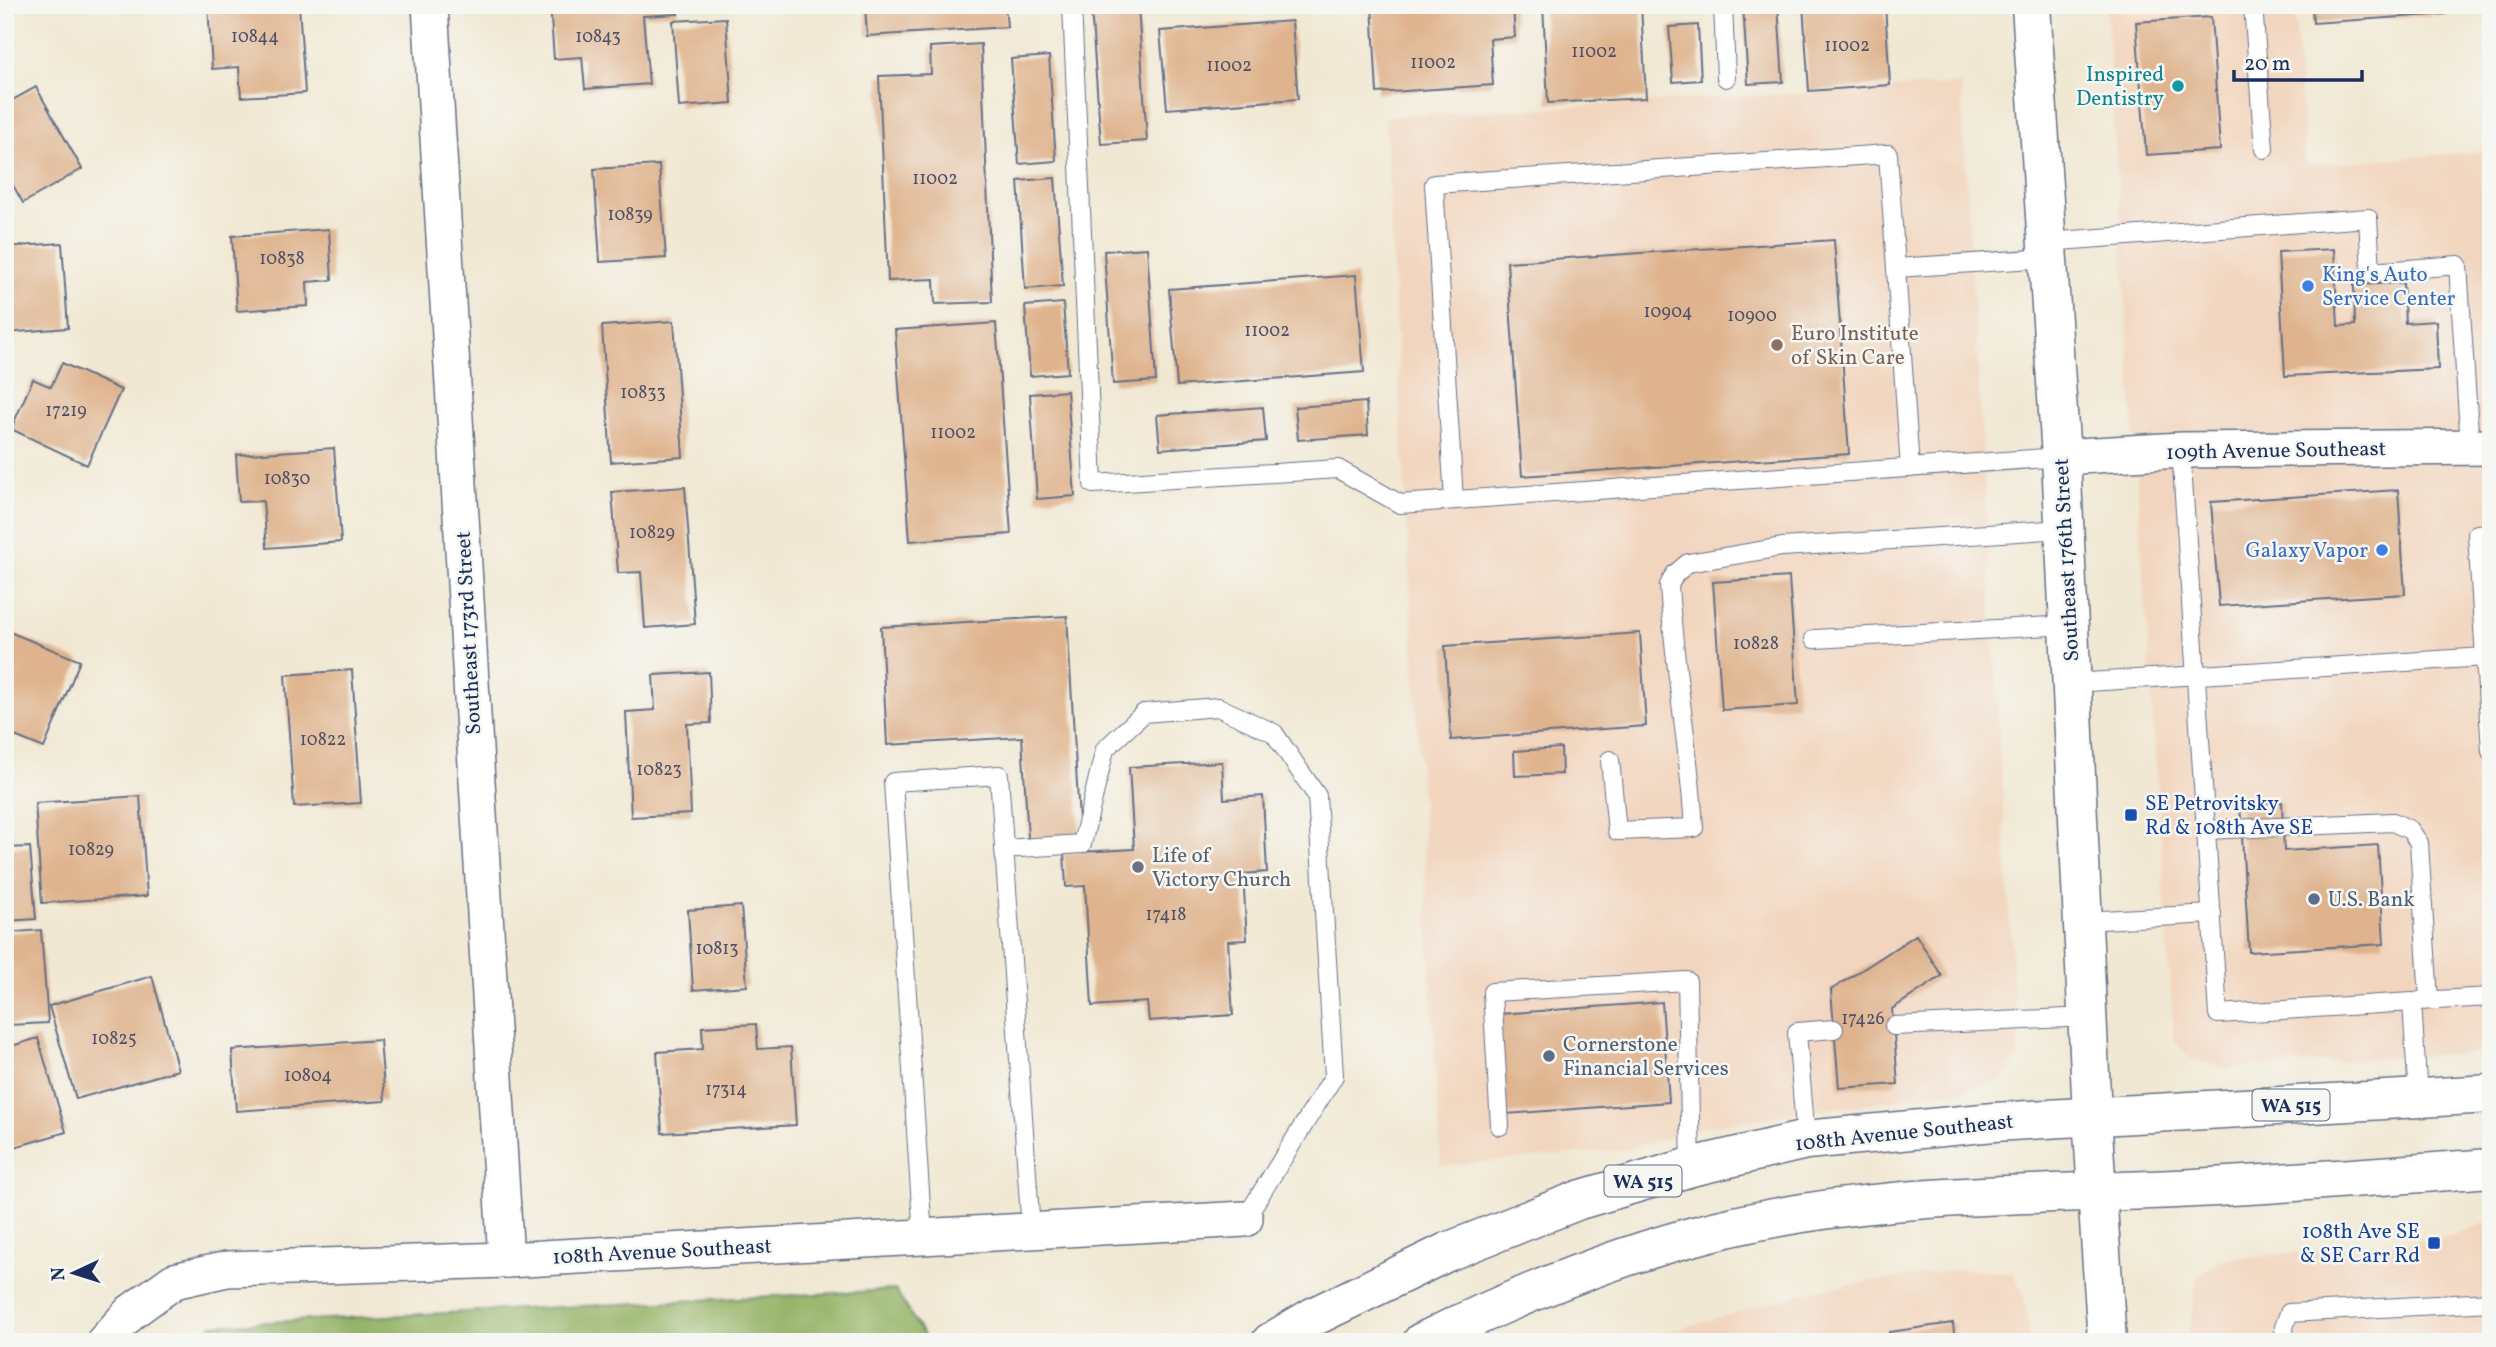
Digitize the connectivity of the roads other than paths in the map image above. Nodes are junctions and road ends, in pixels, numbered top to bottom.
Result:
1 (430, 5) edge
2 (1072, 5) edge
3 (1723, 5) edge
4 (2031, 5) edge
5 (2253, 5) edge
6 (1726, 78) dead end
7 (2264, 149) dead end
8 (2047, 250) junction
9 (1896, 268) junction
10 (2481, 447) edge
11 (2181, 450) junction
12 (2061, 457) junction
13 (1910, 468) junction
14 (1454, 500) junction
15 (2064, 529) junction
16 (2491, 533) edge
17 (2069, 625) junction
18 (1814, 639) dead end
19 (2485, 657) junction
20 (2196, 675) junction
21 (2071, 683) junction
22 (2491, 751) edge
23 (1610, 760) dead end
24 (2206, 830) junction
25 (1004, 849) junction
26 (2211, 914) junction
27 (2083, 921) junction
28 (2491, 997) edge
29 (2421, 1001) junction
30 (2088, 1017) junction
31 (1894, 1026) dead end
32 (1834, 1030) dead end
33 (2491, 1094) edge
34 (2418, 1098) junction
35 (2092, 1116) junction
36 (1500, 1126) dead end
37 (1806, 1140) junction
38 (1691, 1167) junction
39 (2491, 1168) edge
40 (2098, 1190) junction
41 (1245, 1219) joint
42 (1031, 1231) junction
43 (923, 1237) junction
44 (506, 1260) junction
45 (2491, 1302) edge
46 (104, 1342) edge
47 (1271, 1342) edge
48 (1422, 1342) edge
49 (2107, 1342) edge
50 (2285, 1342) edge

1 - 44 street, Southeast 173rd Street
2 - 14 lane
3 - 6 lane
4 - 8 main road, Southeast 176th Street
5 - 7 lane
8 - 9 lane
8 - 10 lane
8 - 12 main road, Southeast 176th Street
9 - 13 lane
9 - 14 lane
10 - 11 street, 109th Avenue Southeast
11 - 12 street, 109th Avenue Southeast
11 - 20 lane
12 - 13 lane
12 - 15 main road, Southeast 176th Street
13 - 14 lane
15 - 17 main road, Southeast 176th Street
15 - 23 lane
16 - 19 lane
17 - 18 lane
17 - 21 main road, Southeast 176th Street
19 - 20 lane
19 - 22 lane
20 - 21 lane
20 - 24 lane
21 - 27 main road, Southeast 176th Street
24 - 26 lane
24 - 29 lane
25 - 41 lane
25 - 42 lane
25 - 43 lane
26 - 27 lane
26 - 29 lane
27 - 30 main road, Southeast 176th Street
28 - 29 lane
29 - 34 lane
30 - 31 lane
30 - 35 main road, Southeast 176th Street
32 - 37 lane
33 - 34 main road, 108th Avenue Southeast / WA 515
34 - 35 main road, 108th Avenue Southeast / WA 515
35 - 37 main road, 108th Avenue Southeast / WA 515
35 - 40 main road, Southeast 176th Street
36 - 38 lane
37 - 38 main road, 108th Avenue Southeast / WA 515
38 - 47 main road, 108th Avenue Southeast / WA 515
39 - 40 main road
40 - 48 main road
40 - 49 main road, Southeast 176th Street
41 - 42 street, 108th Avenue Southeast
42 - 43 street, 108th Avenue Southeast
43 - 44 street, 108th Avenue Southeast
44 - 46 street, 108th Avenue Southeast
45 - 50 lane

